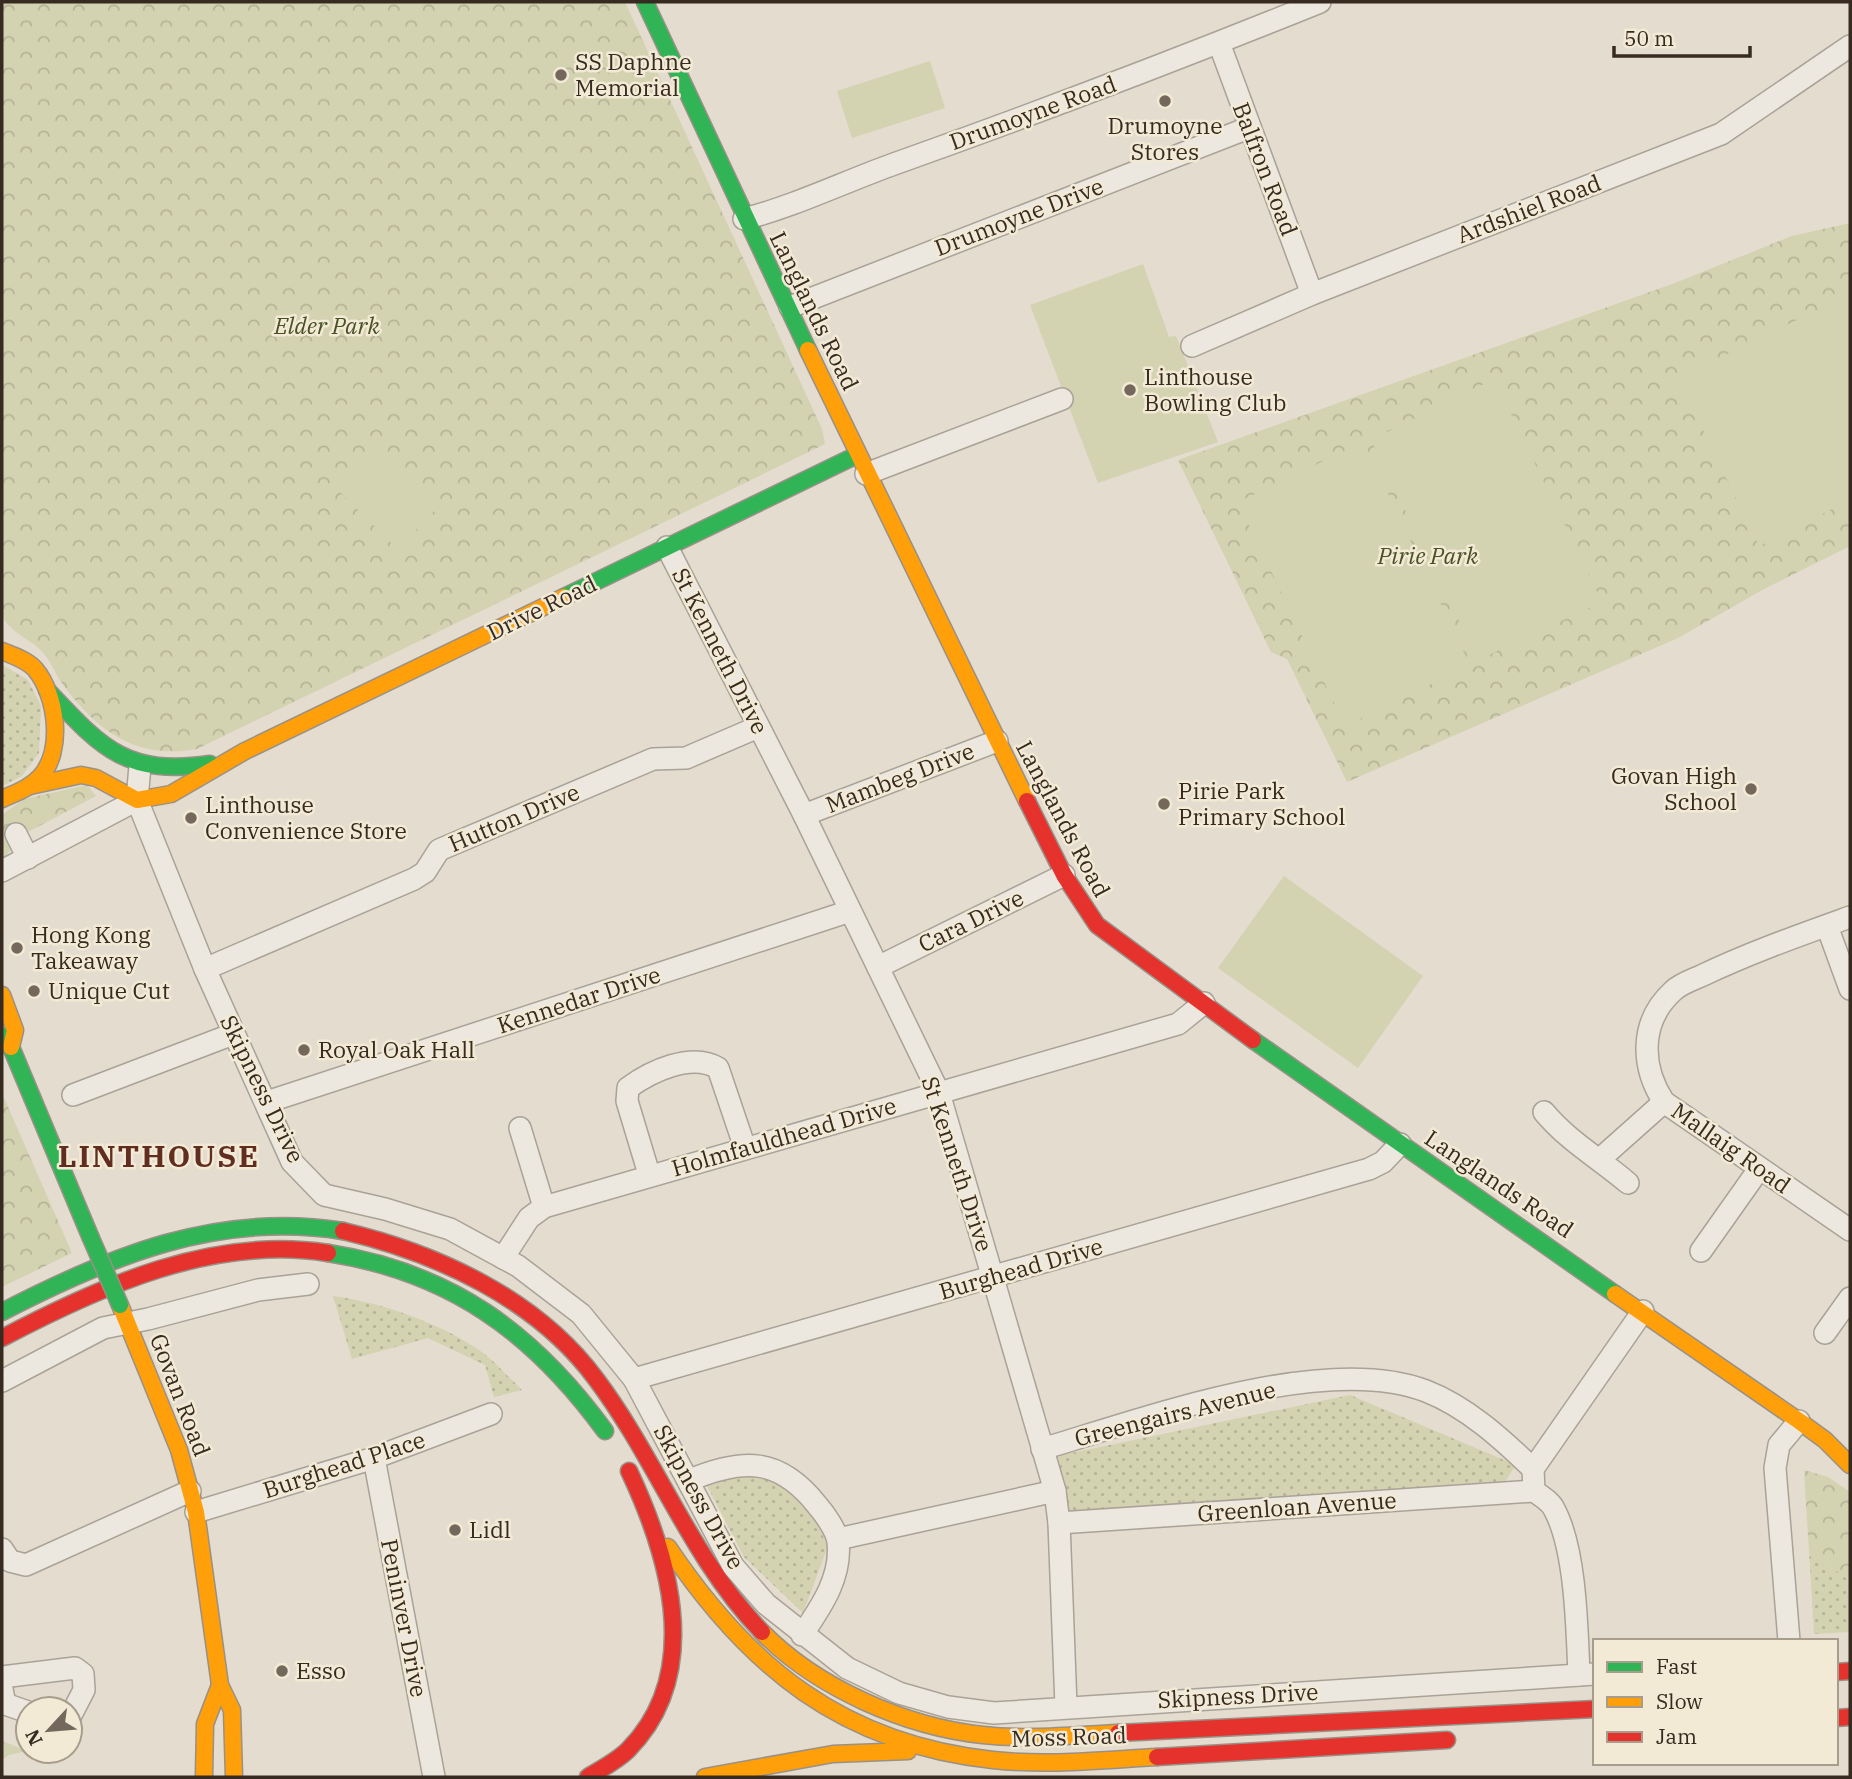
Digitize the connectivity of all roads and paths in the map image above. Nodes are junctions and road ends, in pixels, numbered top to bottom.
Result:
1 (645, 2) edge
2 (1320, 2) edge
3 (1290, 7) edge
4 (1219, 43) junction
5 (1850, 46) edge
6 (1248, 128) junction
7 (744, 219) junction
8 (1312, 294) junction
9 (790, 307) junction
10 (1192, 346) dead end
11 (1062, 399) dead end
12 (861, 465) junction
13 (667, 547) junction
14 (2, 651) edge
15 (47, 690) junction
16 (758, 727) junction
17 (997, 741) junction
18 (228, 761) junction
19 (140, 766) junction
20 (30, 786) junction
21 (2, 799) edge
22 (137, 800) junction
23 (804, 815) junction
24 (16, 834) dead end
25 (28, 858) junction
26 (2, 872) edge
27 (1064, 875) junction
28 (850, 911) junction
29 (1850, 917) edge
30 (1827, 926) junction
31 (878, 967) junction
32 (205, 969) junction
33 (1850, 989) edge
34 (2, 995) edge
35 (1204, 1003) junction
36 (233, 1034) junction
37 (7, 1042) edge
38 (939, 1093) junction
39 (73, 1095) dead end
40 (267, 1102) junction
41 (1664, 1102) junction
42 (1544, 1112) dead end
43 (520, 1128) dead end
44 (1400, 1144) junction
45 (745, 1148) junction
46 (1600, 1159) junction
47 (1759, 1169) junction
48 (649, 1174) junction
49 (1628, 1183) dead end
50 (544, 1207) junction
51 (1850, 1230) edge
52 (1701, 1251) dead end
53 (503, 1258) junction
54 (993, 1278) junction
55 (308, 1284) dead end
56 (1850, 1298) edge
57 (1643, 1311) junction
58 (2, 1312) edge
59 (124, 1313) junction
60 (1837, 1325) edge
61 (2, 1338) edge
62 (634, 1378) junction
63 (2, 1381) edge
64 (491, 1414) dead end
65 (1798, 1421) junction
66 (1825, 1440) junction
67 (1042, 1449) junction
68 (1850, 1453) edge
69 (374, 1458) junction
70 (1850, 1465) edge
71 (1533, 1469) junction
72 (690, 1480) junction
73 (1534, 1491) junction
74 (1055, 1492) junction
75 (193, 1501) junction
76 (648, 1507) junction
77 (1059, 1523) junction
78 (838, 1539) junction
79 (2, 1549) edge
80 (802, 1634) junction
81 (1789, 1639) edge
82 (1587, 1675) edge
83 (2, 1677) edge
84 (220, 1685) junction
85 (2, 1689) edge
86 (81, 1695) edge
87 (1066, 1706) junction
88 (14, 1707) edge
89 (1593, 1707) edge
90 (1470, 1739) dead end
91 (932, 1751) junction
92 (204, 1777) edge
93 (234, 1777) edge
94 (434, 1777) edge
95 (588, 1777) edge
96 (705, 1777) edge

1 - 7 street, Langlands Road
2 - 3 street, Drumoyne Road
3 - 4 street, Drumoyne Road
4 - 6 street, Balfron Road
4 - 7 street, Drumoyne Road
5 - 8 street, Ardshiel Road
6 - 8 street, Balfron Road
6 - 9 street, Drumoyne Drive
7 - 9 street, Langlands Road
8 - 10 street, Ardshiel Road
9 - 12 street, Langlands Road
11 - 12 street
12 - 13 street, Drive Road
12 - 17 street, Langlands Road
13 - 16 street, St Kenneth Drive
13 - 18 street, Drive Road
14 - 15 street, Drive Road
15 - 19 street, Drive Road
15 - 20 street
16 - 23 street, St Kenneth Drive
16 - 32 street, Hutton Drive
17 - 23 street, Mambeg Drive
17 - 27 street, Langlands Road
18 - 19 street, Drive Road
18 - 22 street, Drive Road
19 - 22 street
20 - 21 street
20 - 22 street
22 - 25 street, Drive Road
22 - 32 street, Skipness Drive
23 - 28 street, St Kenneth Drive
24 - 25 street
25 - 26 street, Drive Road
27 - 31 street, Cara Drive
27 - 35 street, Langlands Road
28 - 31 street, St Kenneth Drive
28 - 40 street, Kennedar Drive
29 - 30 street, Mallaig Road
30 - 33 street
30 - 41 street, Mallaig Road
31 - 38 street, St Kenneth Drive
32 - 36 street, Skipness Drive
34 - 37 street, Govan Road
35 - 38 street, Holmfauldhead Drive
35 - 44 street, Langlands Road
36 - 39 street
36 - 40 street, Skipness Drive
37 - 59 street, Govan Road, bridge
38 - 45 street, Holmfauldhead Drive
38 - 54 street, St Kenneth Drive
40 - 53 street, Skipness Drive
41 - 46 street
41 - 47 street, Mallaig Road
42 - 46 street
43 - 50 street
44 - 54 street, Burghead Drive
44 - 57 street, Langlands Road
45 - 48 street, Holmfauldhead Drive
45 - 48 street
46 - 49 street
47 - 51 street, Mallaig Road
47 - 52 street
48 - 50 street, Holmfauldhead Drive
50 - 53 street, Holmfauldhead Drive
53 - 62 street, Skipness Drive
54 - 62 street, Burghead Drive
54 - 67 street, St Kenneth Drive
55 - 59 street
56 - 60 street
57 - 65 street, Langlands Road
57 - 71 street
58 - 89 street, Moss Road
59 - 63 street
59 - 75 street, Govan Road
61 - 76 street
62 - 72 street, Skipness Drive
64 - 69 street, Burghead Place
65 - 66 street, Langlands Road
65 - 81 street
66 - 68 street, Langlands Road
66 - 70 street, Langlands Road
67 - 71 street, Greengairs Avenue
67 - 74 street, St Kenneth Drive
69 - 75 street, Burghead Place
69 - 94 street, Peninver Drive
71 - 73 street
72 - 78 street
72 - 80 street, Skipness Drive
73 - 77 street, Greenloan Avenue
73 - 82 street
74 - 77 street, St Kenneth Drive
74 - 78 street
75 - 79 street, Burghead Place
75 - 84 street, Govan Road
76 - 91 street, Moss Road
76 - 95 street
77 - 87 street, St Kenneth Drive
78 - 80 street
80 - 87 street, Skipness Drive
82 - 87 street, Skipness Drive
83 - 86 street
84 - 92 street
84 - 93 street, Govan Road
85 - 88 street
90 - 91 street, Moss Road
91 - 96 street

